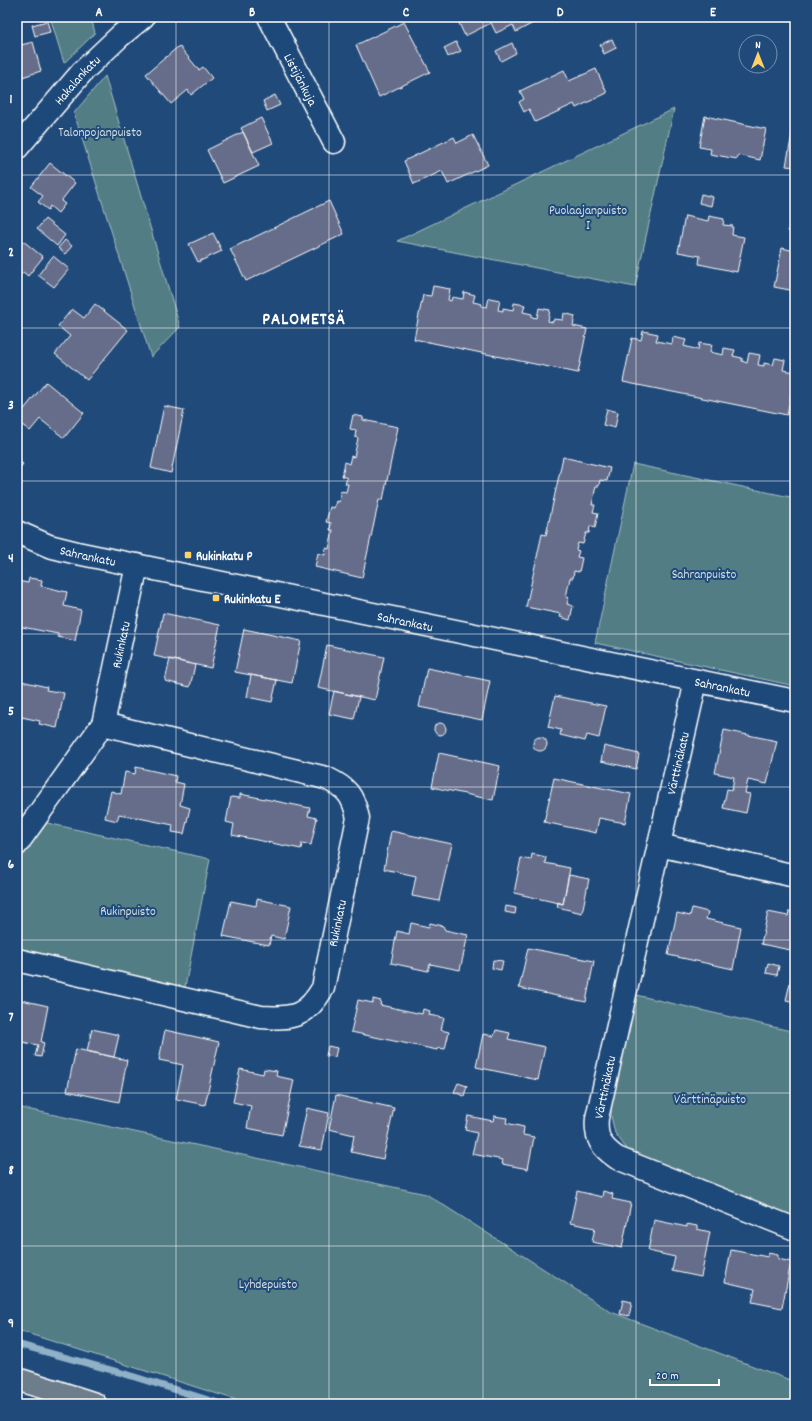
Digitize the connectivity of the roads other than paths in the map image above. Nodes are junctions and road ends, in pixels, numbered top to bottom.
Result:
1 (143, 17) edge
2 (269, 17) edge
3 (334, 142) dead end
4 (17, 148) edge
5 (17, 532) edge
6 (137, 565) junction
7 (696, 681) junction
8 (795, 701) edge
9 (103, 724) junction
10 (17, 844) edge
11 (659, 845) junction
12 (795, 876) edge
13 (17, 960) edge
14 (795, 1229) edge
15 (17, 1379) edge
16 (95, 1404) edge

1 - 4 street, Hakalankatu
2 - 3 street, Listijänkuja
5 - 6 street, Sahrankatu
6 - 7 street, Sahrankatu
6 - 9 street, Rukinkatu
7 - 8 street, Sahrankatu
7 - 11 street, Värttinäkatu
9 - 10 street, Rukinkatu
9 - 13 street, Rukinkatu
11 - 12 street
11 - 14 street, Värttinäkatu
15 - 16 main road

